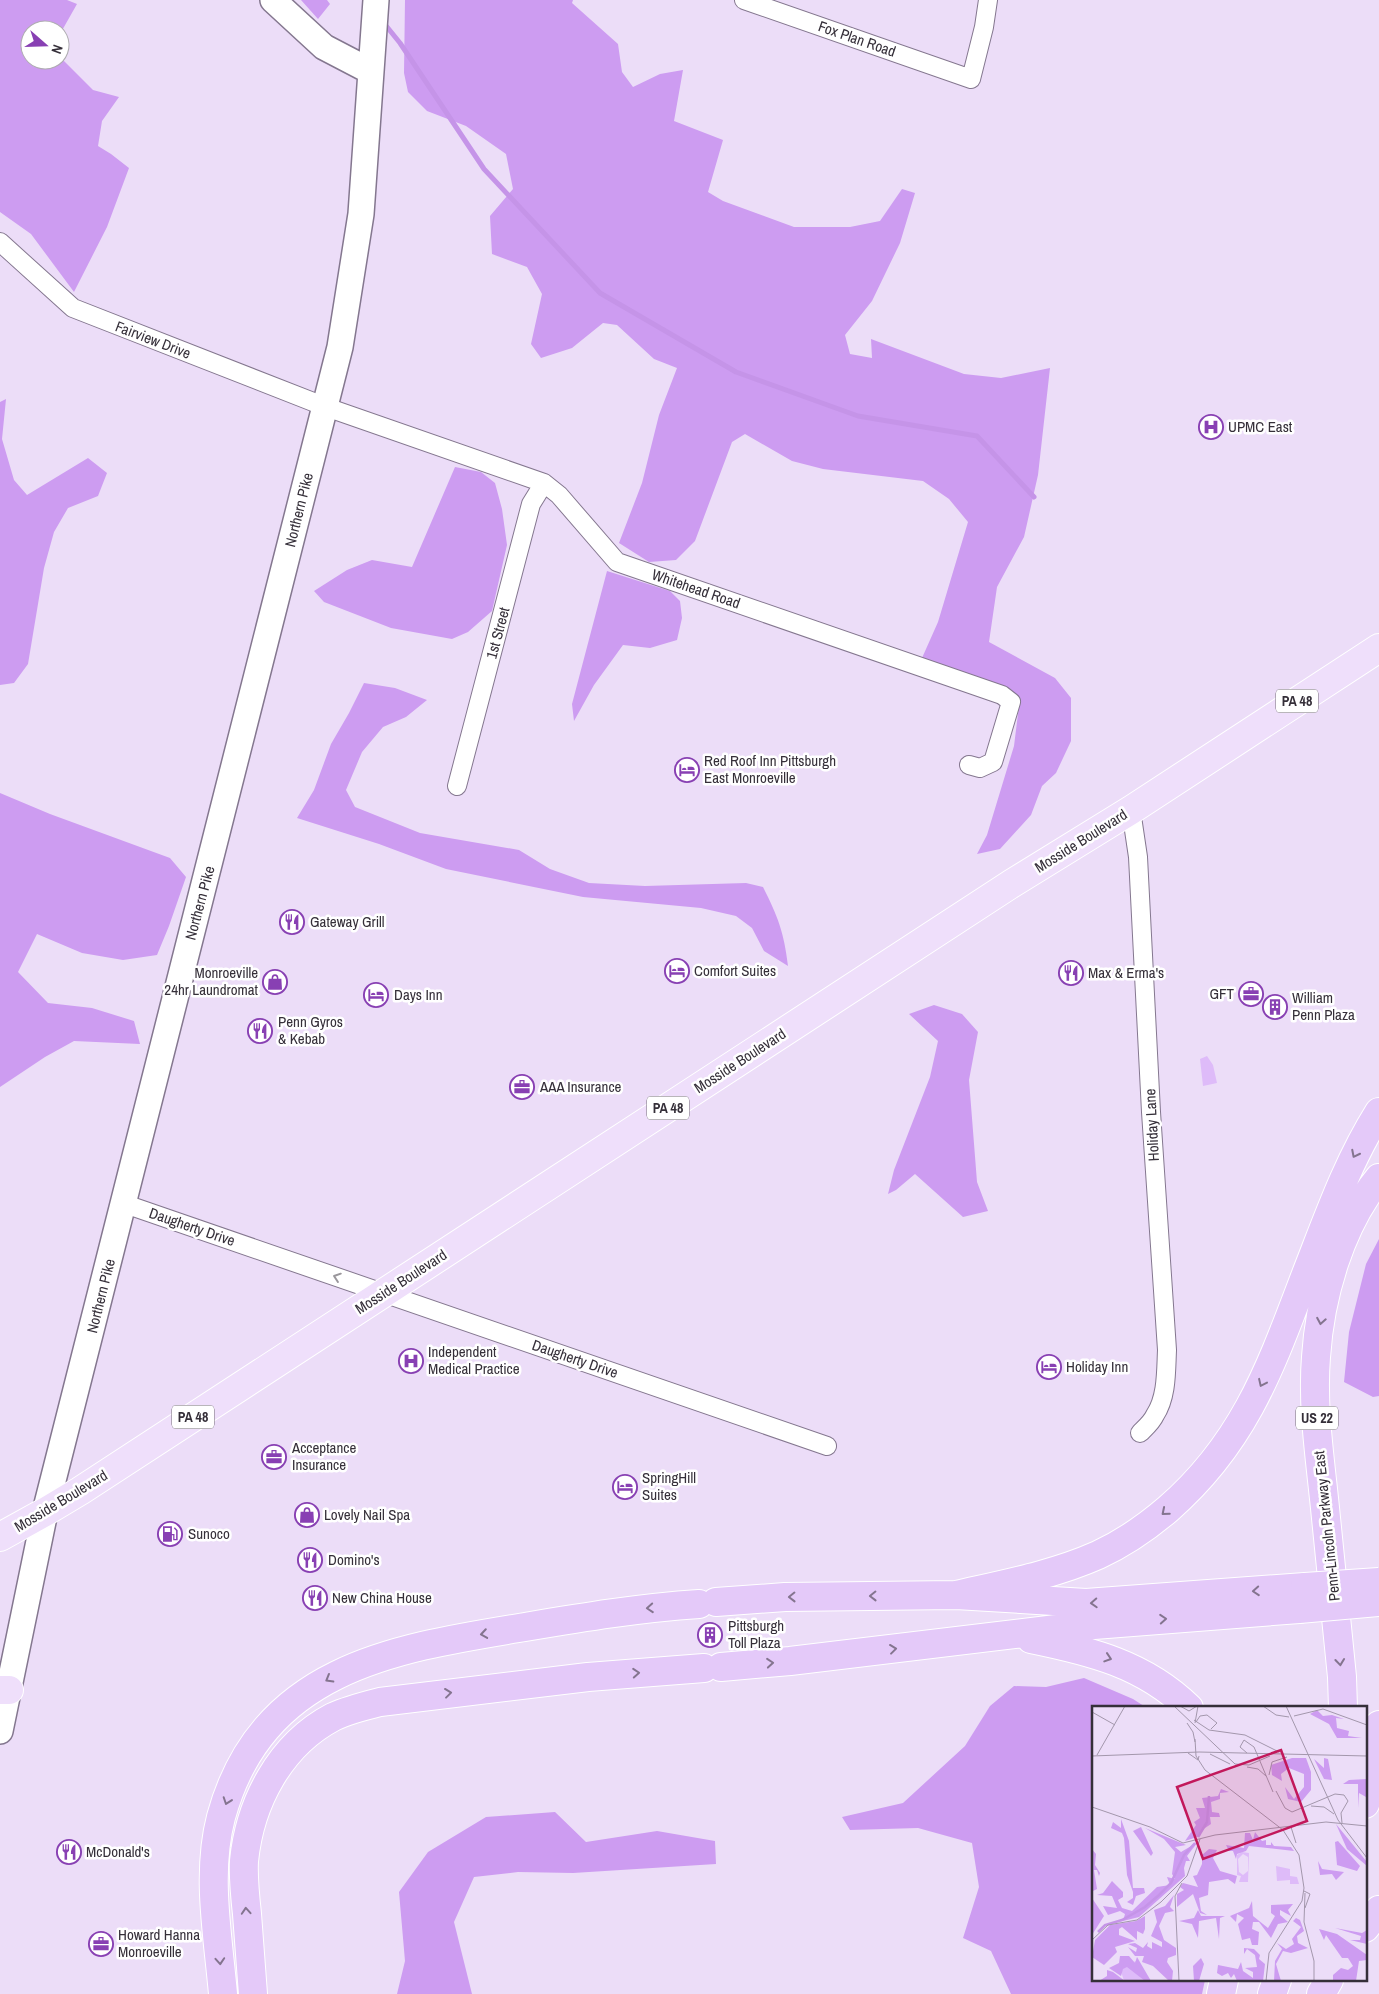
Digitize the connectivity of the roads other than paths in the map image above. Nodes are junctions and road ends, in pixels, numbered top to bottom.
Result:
1 (273, 0) edge
2 (376, 0) edge
3 (744, 0) edge
4 (988, 0) edge
5 (370, 71) junction
6 (0, 242) edge
7 (326, 406) junction
8 (544, 483) junction
9 (1379, 648) edge
10 (969, 765) dead end
11 (457, 786) dead end
12 (1132, 810) junction
13 (1379, 1112) edge
14 (1379, 1178) edge
15 (124, 1204) junction
16 (1349, 1224) junction
17 (383, 1293) junction
18 (1282, 1339) junction
19 (1140, 1433) dead end
20 (827, 1446) dead end
21 (45, 1512) junction
22 (0, 1537) edge
23 (1379, 1582) edge
24 (956, 1596) junction
25 (1302, 1598) junction
26 (1379, 1602) edge
27 (1010, 1634) junction
28 (4, 1690) edge
29 (1187, 1706) edge
30 (1343, 1706) edge
31 (1379, 1725) edge
32 (0, 1730) edge
33 (1366, 1758) edge
34 (1379, 1769) edge
35 (1366, 1802) edge
36 (1379, 1910) edge
37 (1366, 1927) edge
38 (1276, 1982) edge
39 (1296, 1982) edge
40 (1329, 1982) edge
41 (223, 1994) edge
42 (253, 1994) edge
43 (1272, 1994) edge
44 (1292, 1994) edge
45 (1321, 1994) edge

1 - 5 main road
2 - 5 main road, Northern Pike
3 - 4 street, Fox Plan Road
5 - 7 main road, Northern Pike
6 - 7 street, Fairview Drive
7 - 8 street, Whitehead Road
7 - 15 main road, Northern Pike
8 - 10 street, Whitehead Road
8 - 11 street, 1st Street
9 - 12 main road, Mosside Boulevard / PA 48
12 - 17 main road, Mosside Boulevard / PA 48
12 - 19 street, Holiday Lane
13 -> 18 highway
14 - 16 highway, Penn-Lincoln Parkway East
17 -> 15 street, Daugherty Drive
15 - 21 main road, Northern Pike
16 - 18 highway
16 -> 30 highway, Penn-Lincoln Parkway East / US 22
17 - 20 street, Daugherty Drive
17 - 21 main road, Mosside Boulevard / PA 48
18 -> 24 highway
21 - 22 main road, Mosside Boulevard / PA 48
21 - 28 main road, Northern Pike
23 - 25 highway, bridge
25 -> 24 highway
24 -> 41 highway
25 - 26 highway, bridge
27 -> 25 highway
27 -> 29 highway
42 -> 27 highway
28 - 32 main road, Northern Pike
31 - 33 highway
34 - 35 highway
36 - 37 highway
38 - 43 highway
39 - 44 highway
40 - 45 highway

